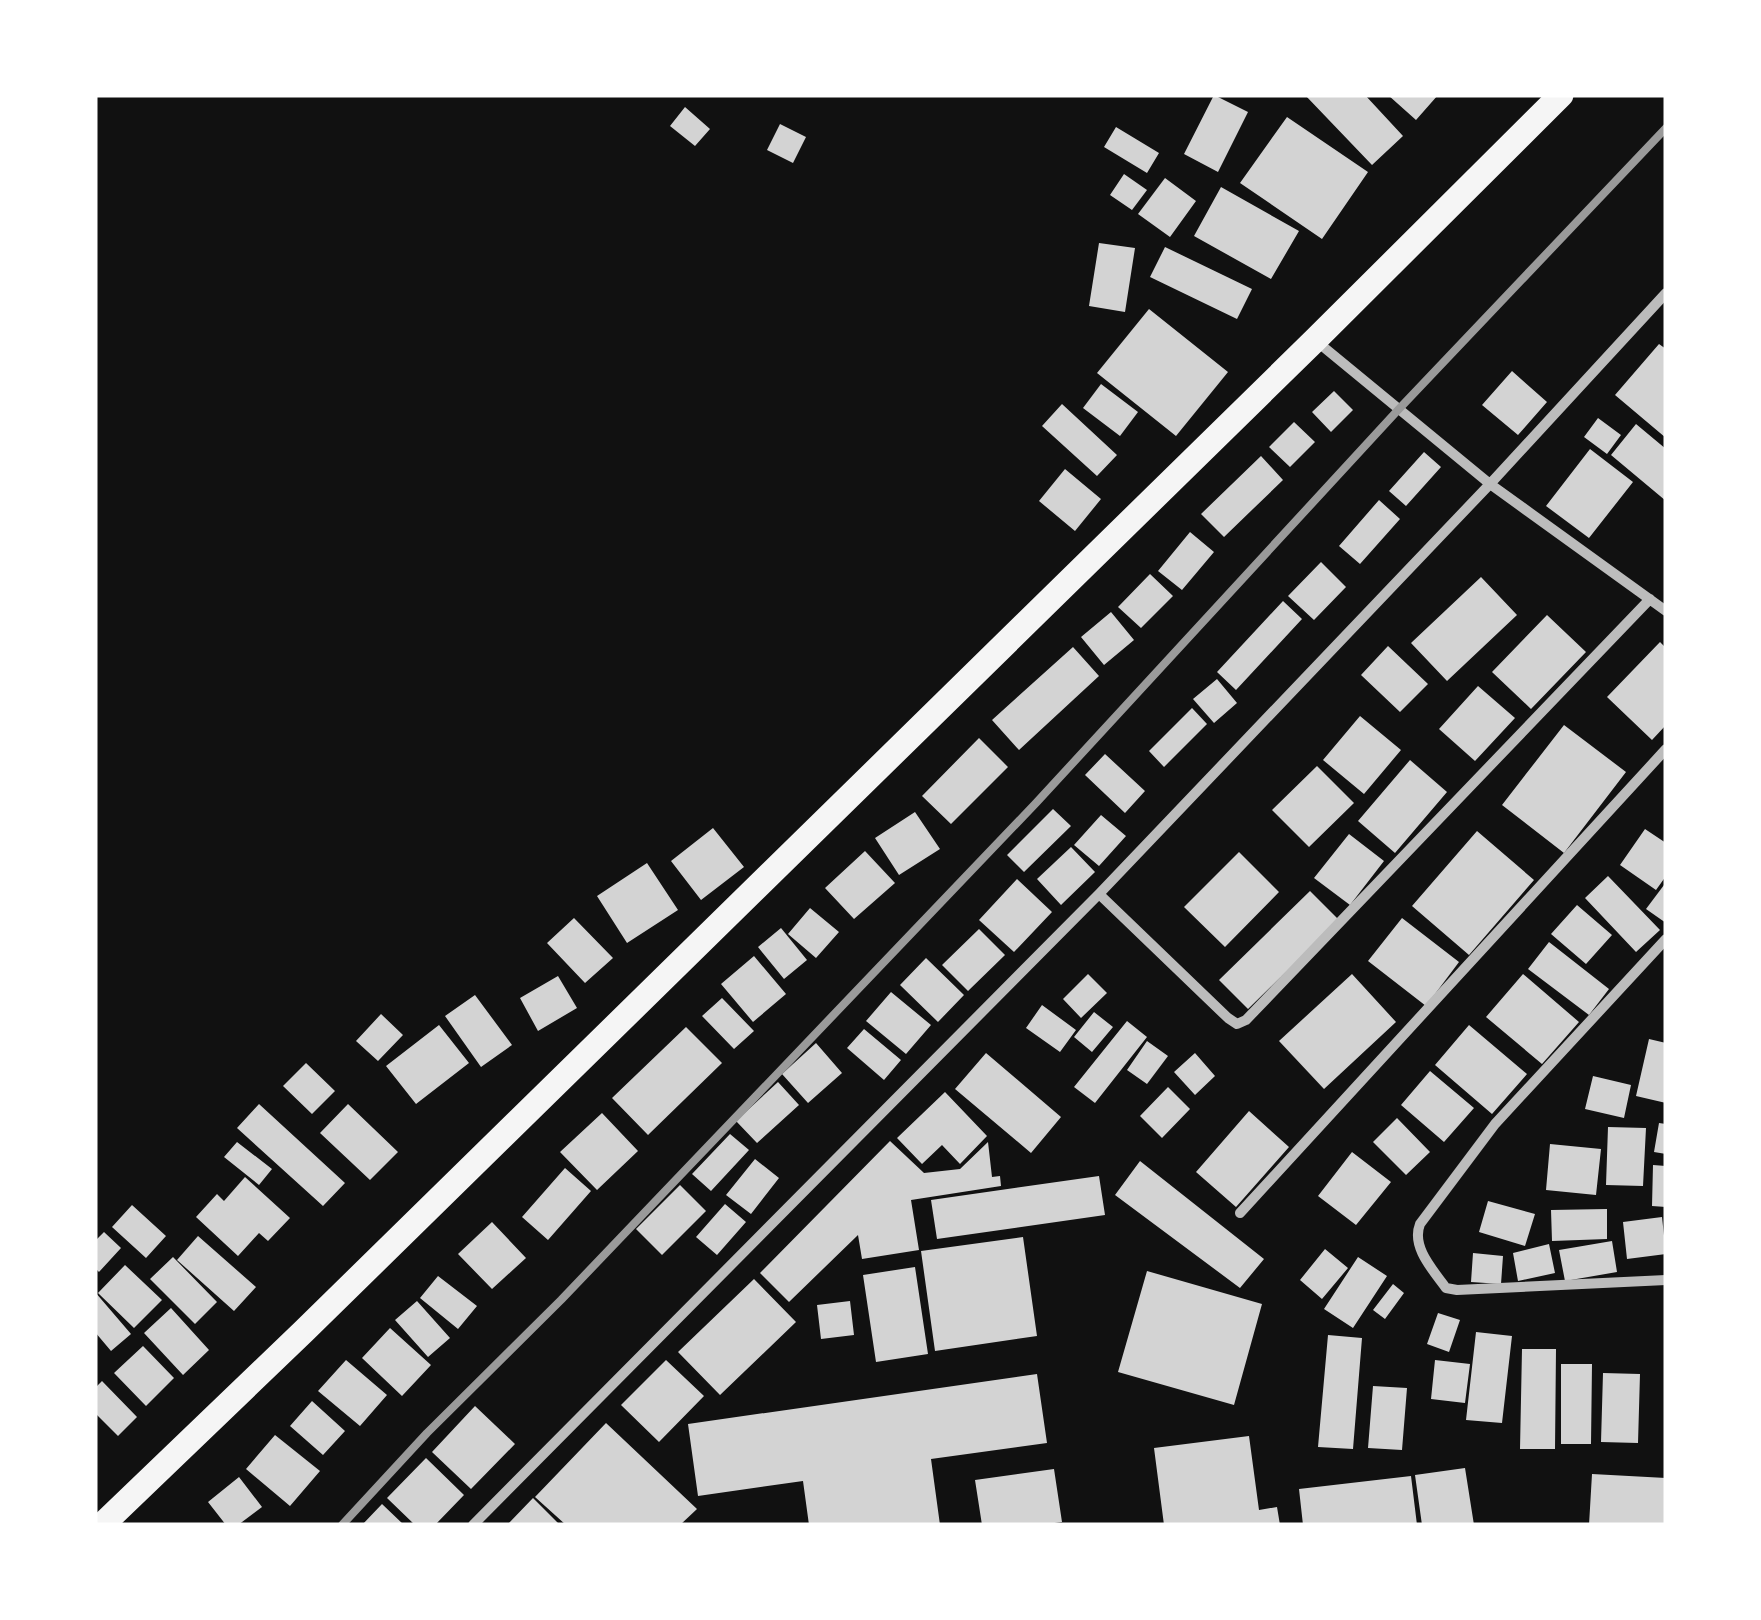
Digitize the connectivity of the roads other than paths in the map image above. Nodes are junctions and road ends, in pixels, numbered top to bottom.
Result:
1 (1561, 95) edge
2 (1666, 293) edge
3 (1314, 340) junction
4 (1490, 484) junction
5 (1650, 599) junction
6 (1666, 611) edge
7 (1666, 749) edge
8 (1099, 894) junction
9 (1666, 939) edge
10 (1240, 1214) dead end
11 (1666, 1280) edge
12 (102, 1525) edge
13 (473, 1525) edge

1 - 3 main road
2 - 4 street
3 - 4 street
3 - 12 main road
4 - 5 street
4 - 8 street
5 - 6 street
5 - 8 street
7 - 10 street
8 - 13 street
9 - 11 street

